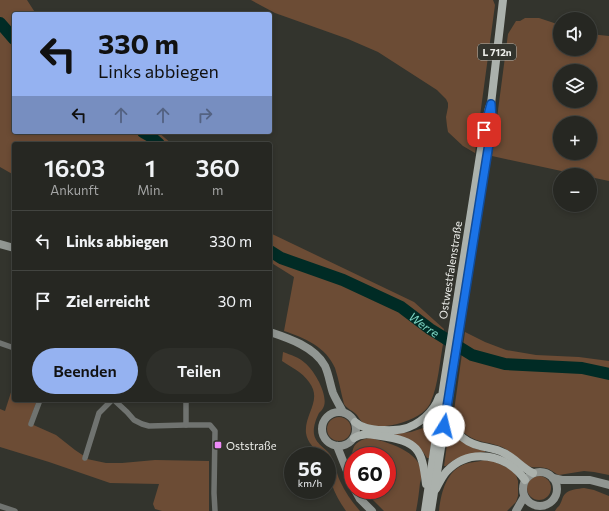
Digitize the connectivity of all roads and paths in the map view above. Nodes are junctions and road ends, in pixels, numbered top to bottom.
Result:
1 (502, 0) edge
2 (0, 244) edge
3 (12, 247) edge
4 (272, 333) edge
5 (0, 343) edge
6 (12, 347) edge
7 (447, 383) junction
8 (333, 393) junction
9 (39, 402) edge
10 (111, 402) edge
11 (115, 402) edge
12 (186, 402) edge
13 (343, 412) junction
14 (332, 413) junction
15 (355, 422) junction
16 (31, 424) dead end
17 (186, 425) junction
18 (351, 441) junction
19 (337, 446) junction
20 (350, 447) edge
21 (85, 458) dead end
22 (344, 463) edge
23 (533, 473) junction
24 (553, 478) junction
25 (525, 480) junction
26 (573, 480) junction
27 (609, 485) edge
28 (557, 492) junction
29 (430, 495) junction
30 (524, 497) junction
31 (360, 499) edge
32 (531, 504) junction
33 (0, 506) edge
34 (15, 511) edge
35 (215, 511) edge
36 (372, 511) edge
37 (425, 511) edge
38 (431, 511) edge
39 (516, 511) edge
40 (519, 511) edge

1 - 7 main road, Ostwestfalenstraße / L 712n
2 - 3 main road
4 - 8 main road
5 - 6 street
7 - 15 main road, L 712n
7 - 23 main road, L 712n
7 - 29 main road, Ostwestfalenstraße / L 712n
8 - 13 main road
8 - 14 main road
9 - 16 street
10 - 21 street
11 - 17 street
12 - 17 street
13 - 14 main road
13 - 15 main road
14 - 19 main road
15 - 18 main road
17 - 35 street
18 - 19 main road
18 - 20 main road
18 - 29 main road, L 712n
19 - 22 main road
23 - 24 main road
23 - 25 main road
24 - 26 main road
24 - 28 main road
25 - 29 main road, L 712n
25 - 30 main road
26 - 27 main road
26 - 28 main road
28 - 32 main road
29 - 37 main road, Ostwestfalenstraße / L 712n
29 - 38 main road, Ostwestfalenstraße / L 712n
30 - 32 main road
30 - 39 main road
31 - 36 main road
32 - 40 main road
33 - 34 street

